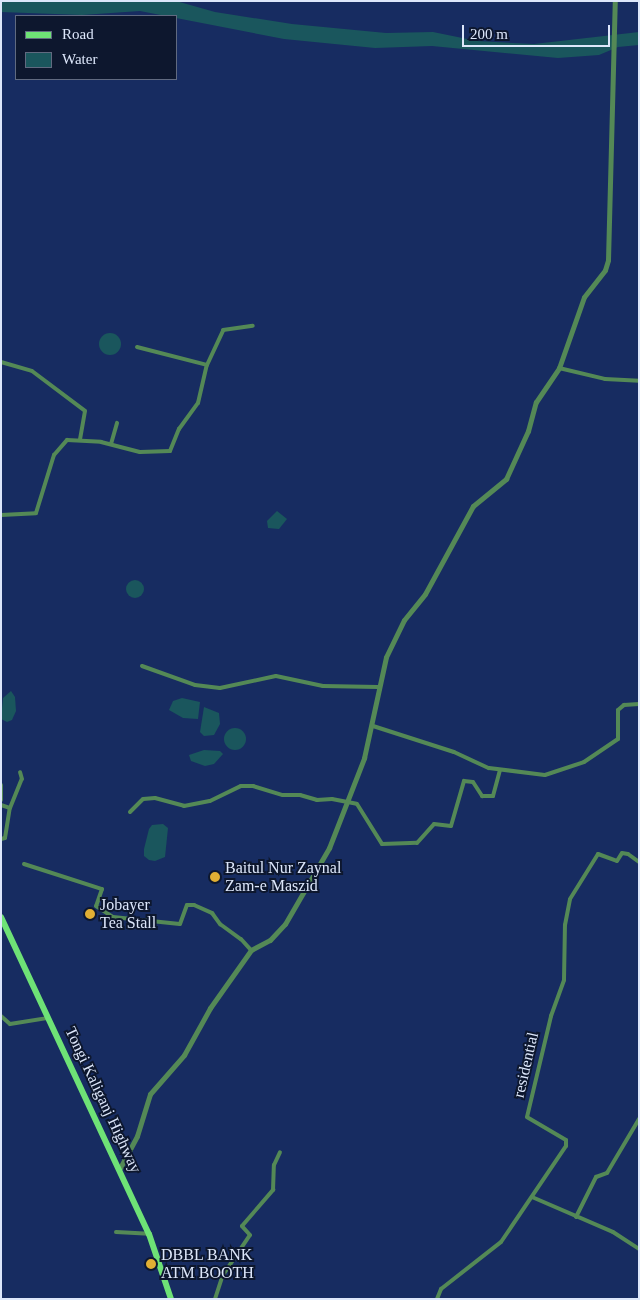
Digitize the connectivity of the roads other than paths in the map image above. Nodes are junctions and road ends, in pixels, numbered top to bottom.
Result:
1 (615, 1) edge
2 (254, 326) dead end
3 (137, 346) dead end
4 (1, 362) edge
5 (207, 365) junction
6 (559, 368) junction
7 (639, 381) edge
8 (117, 423) dead end
9 (80, 440) junction
10 (111, 444) junction
11 (1, 514) edge
12 (142, 666) dead end
13 (378, 687) junction
14 (639, 704) edge
15 (373, 726) junction
16 (500, 770) junction
17 (20, 772) dead end
18 (1, 785) edge
19 (1, 800) edge
20 (345, 802) junction
21 (1, 805) edge
22 (10, 808) junction
23 (130, 812) dead end
24 (1, 840) edge
25 (639, 862) edge
26 (24, 864) dead end
27 (1, 917) edge
28 (251, 950) junction
29 (1, 1016) edge
30 (49, 1018) junction
31 (639, 1119) edge
32 (280, 1152) dead end
33 (120, 1168) junction
34 (532, 1197) junction
35 (576, 1217) junction
36 (116, 1232) dead end
37 (149, 1234) junction
38 (639, 1249) edge
39 (171, 1299) edge
40 (215, 1299) edge
41 (437, 1299) edge

1 - 6 street
2 - 5 street
3 - 5 street
4 - 9 street
5 - 10 street
6 - 7 street
6 - 13 street
8 - 10 street
9 - 10 street
9 - 11 street
12 - 13 street
13 - 15 street
14 - 16 street
15 - 16 street
15 - 20 street
16 - 20 street
17 - 22 street
18 - 19 street
20 - 23 street
20 - 28 street
21 - 22 street
22 - 24 street
25 - 34 street, residential
26 - 28 street
27 - 30 main road, Tongi Kaliganj Highway
28 - 33 street
29 - 30 street
30 - 33 main road, Tongi Kaliganj Highway
31 - 35 street
32 - 40 street
33 - 37 main road, Tongi Kaliganj Highway
34 - 35 street
34 - 41 street, residential
35 - 38 street
36 - 37 street
37 - 39 main road, Tongi Kaliganj Highway

